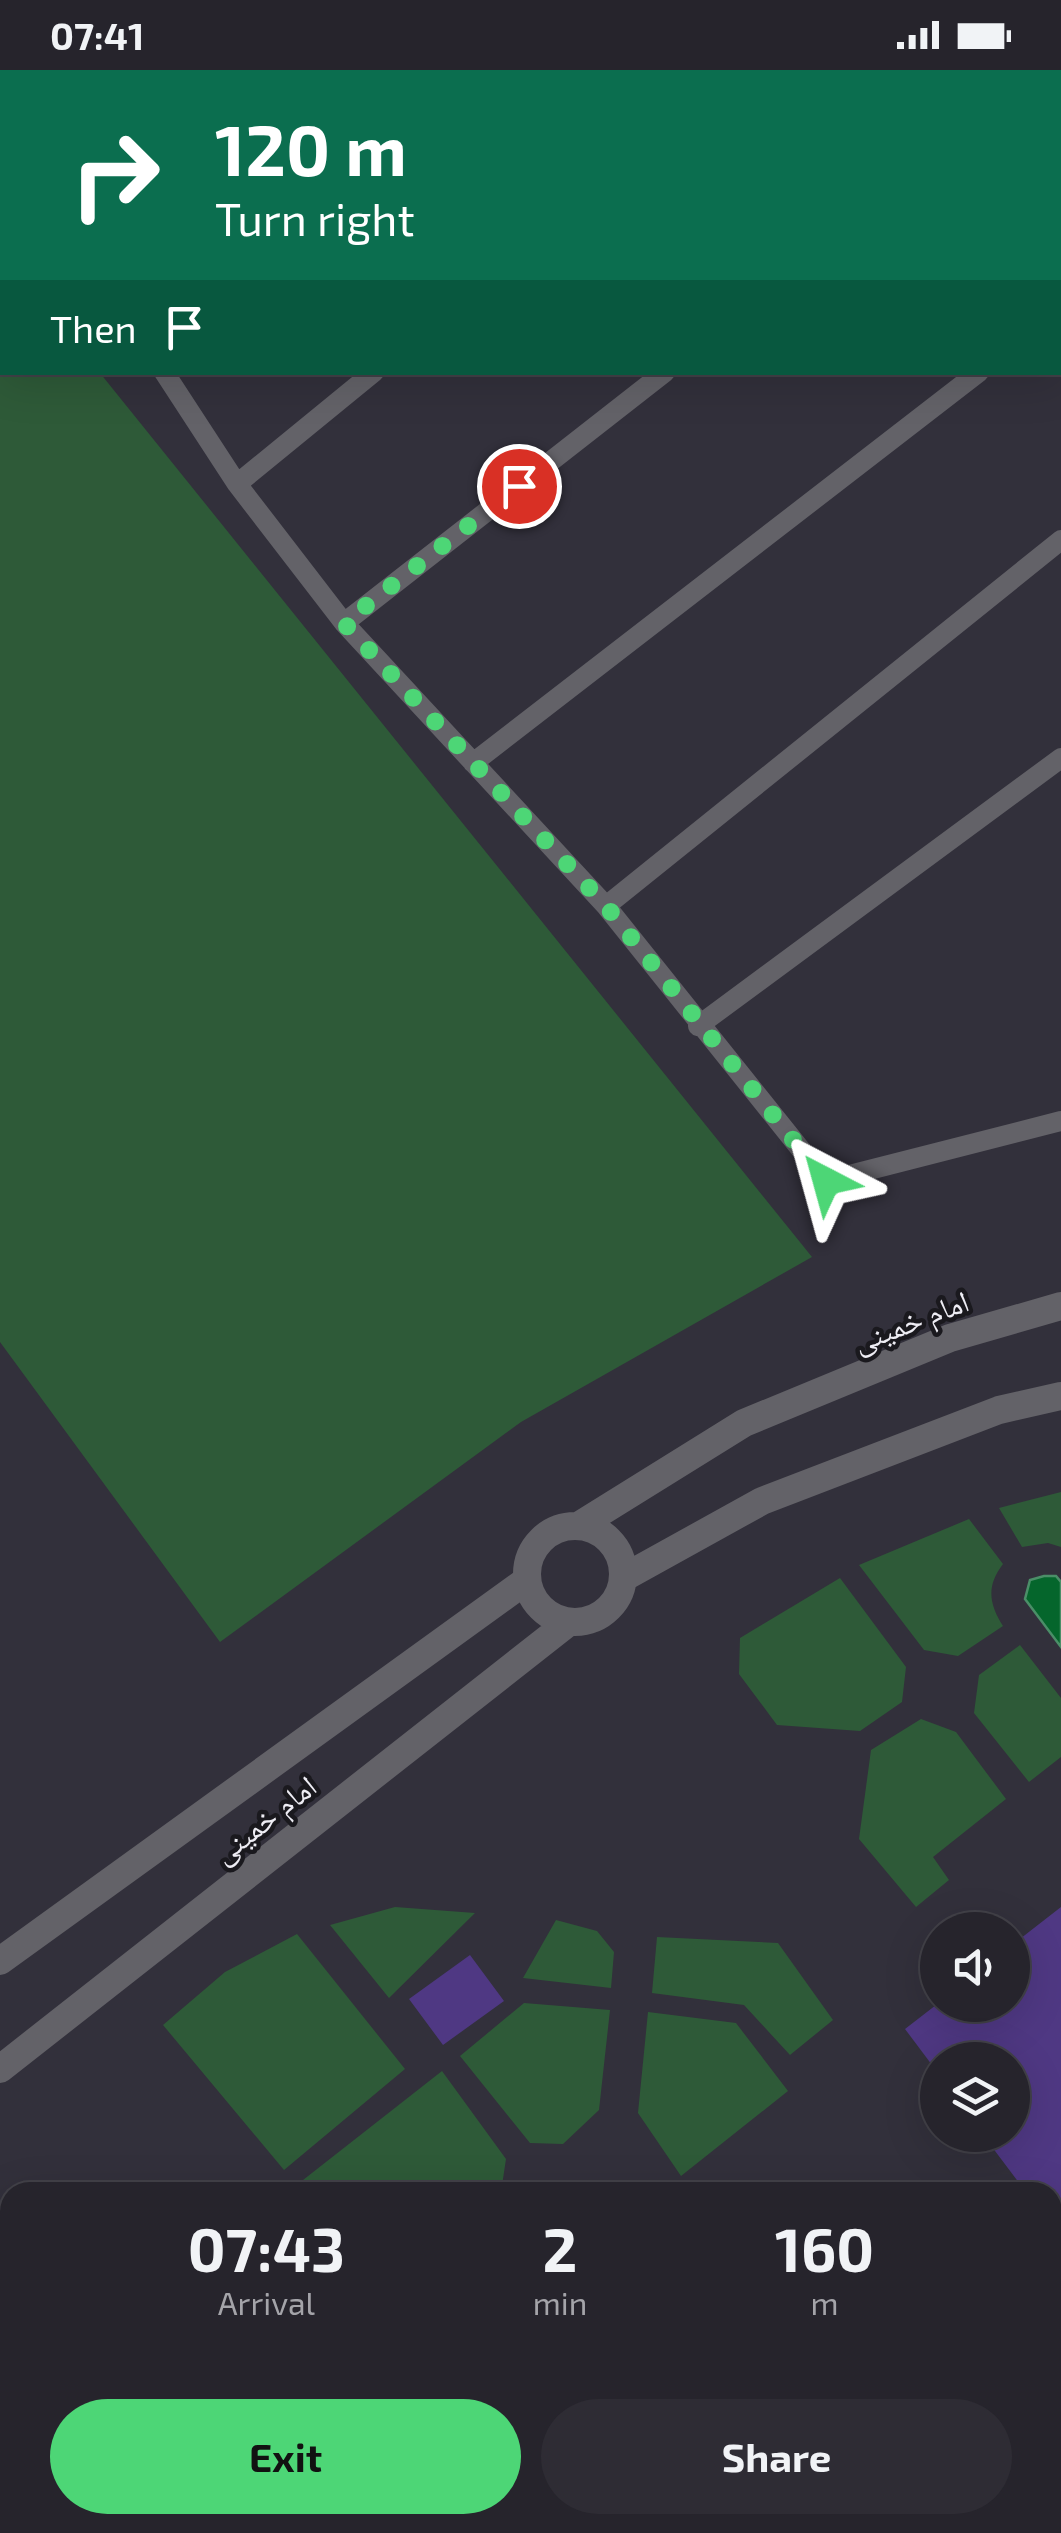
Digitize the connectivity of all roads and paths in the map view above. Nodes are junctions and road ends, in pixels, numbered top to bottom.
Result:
1 (166, 375) edge
2 (370, 375) edge
3 (661, 375) edge
4 (974, 375) edge
5 (237, 484) junction
6 (1061, 540) edge
7 (344, 623) junction
8 (1061, 758) edge
9 (473, 763) junction
10 (606, 906) junction
11 (698, 1026) junction
12 (1061, 1121) edge
13 (1061, 1306) edge
14 (1061, 1396) edge
15 (580, 1525) junction
16 (623, 1578) junction
17 (526, 1580) junction
18 (569, 1622) junction
19 (0, 1961) edge
20 (0, 2069) edge

1 - 5 lane
2 - 5 lane
3 - 7 lane
4 - 9 lane
5 - 7 lane
6 - 10 lane
7 - 9 lane
8 - 11 lane
9 - 10 lane
10 - 11 lane
11 - 12 lane
13 - 15 street, امام خمینی
14 - 16 street
15 - 16 street
15 - 17 street
16 - 18 street
17 - 18 street
17 - 19 street, امام خمینی
18 - 20 street, امام خمینی

